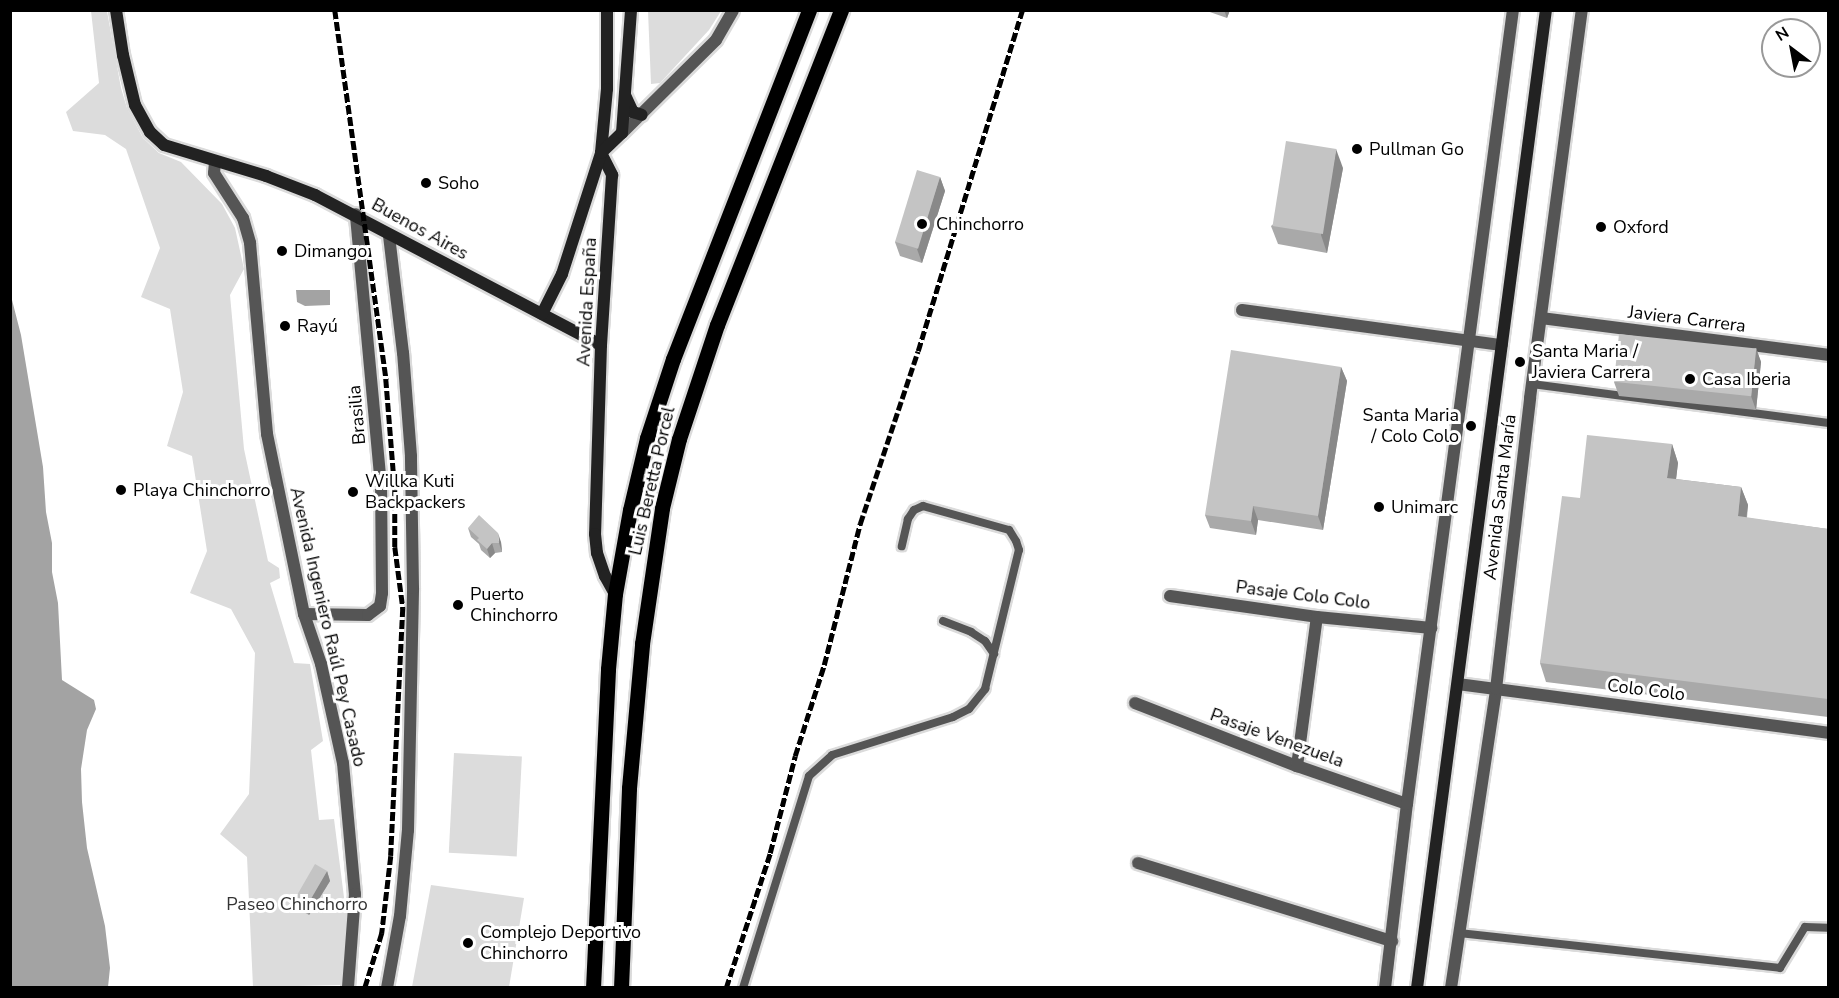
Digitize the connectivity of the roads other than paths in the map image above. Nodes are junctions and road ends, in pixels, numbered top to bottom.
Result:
1 (116, 10) edge
2 (607, 10) edge
3 (631, 10) edge
4 (733, 10) edge
5 (808, 10) edge
6 (841, 10) edge
7 (1513, 10) edge
8 (1546, 10) edge
9 (1582, 10) edge
10 (624, 94) junction
11 (642, 115) junction
12 (622, 133) junction
13 (601, 153) junction
14 (215, 162) junction
15 (356, 214) junction
16 (389, 235) junction
17 (1242, 310) dead end
18 (542, 314) junction
19 (1541, 318) junction
20 (1468, 340) junction
21 (601, 345) junction
22 (1502, 345) junction
23 (1828, 355) edge
24 (1532, 384) junction
25 (1828, 423) edge
26 (902, 546) dead end
27 (615, 594) junction
28 (1170, 596) dead end
29 (304, 614) junction
30 (1317, 617) junction
31 (943, 621) dead end
32 (1431, 628) junction
33 (994, 654) junction
34 (1458, 684) junction
35 (1496, 689) junction
36 (1135, 703) dead end
37 (1828, 733) edge
38 (1297, 766) junction
39 (1407, 804) junction
40 (1138, 863) dead end
41 (1828, 928) edge
42 (1459, 933) junction
43 (1392, 941) junction
44 (348, 987) edge
45 (387, 987) edge
46 (593, 987) edge
47 (621, 987) edge
48 (743, 987) edge
49 (1386, 987) edge
50 (1418, 987) edge
51 (1451, 987) edge

1 - 14 street
2 - 13 street, Avenida España
3 - 10 street
4 - 11 street
5 - 27 main road, Luis Beretta Porcel
6 - 47 main road, Luis Beretta Porcel
7 - 20 street
8 - 22 street, Avenida Santa María
9 - 19 street, Avenida Santa María
10 - 11 street
10 - 12 street
11 - 12 street
12 - 13 street
13 - 18 street
13 - 21 street, Avenida España
14 - 15 street, Buenos Aires
14 - 29 street, Avenida Ingeniero Raúl Pey Casado
15 - 16 street, Buenos Aires
15 - 29 street, Brasilia
16 - 18 street, Buenos Aires
16 - 45 street
17 - 20 street
18 - 21 street, Buenos Aires
19 - 23 street, Javiera Carrera
19 - 24 street, Avenida Santa María
20 - 22 street
20 - 32 street
21 - 27 street, Avenida España
22 - 34 street, Avenida Santa María
24 - 25 lane
24 - 35 street, Avenida Santa María
26 - 33 lane
27 - 46 main road, Luis Beretta Porcel
28 - 30 street, Pasaje Colo Colo
29 - 44 street, Avenida Ingeniero Raúl Pey Casado
30 - 32 street, Pasaje Colo Colo
30 - 38 street
31 - 33 lane
32 - 39 street
33 - 48 lane
34 - 35 street, Colo Colo
34 - 50 street, Avenida Santa María
35 - 37 street, Colo Colo
35 - 42 street, Avenida Santa María
36 - 38 street, Pasaje Venezuela
38 - 39 street, Pasaje Venezuela
39 - 43 street
40 - 43 street
41 - 42 lane
42 - 51 street, Avenida Santa María
43 - 49 street

